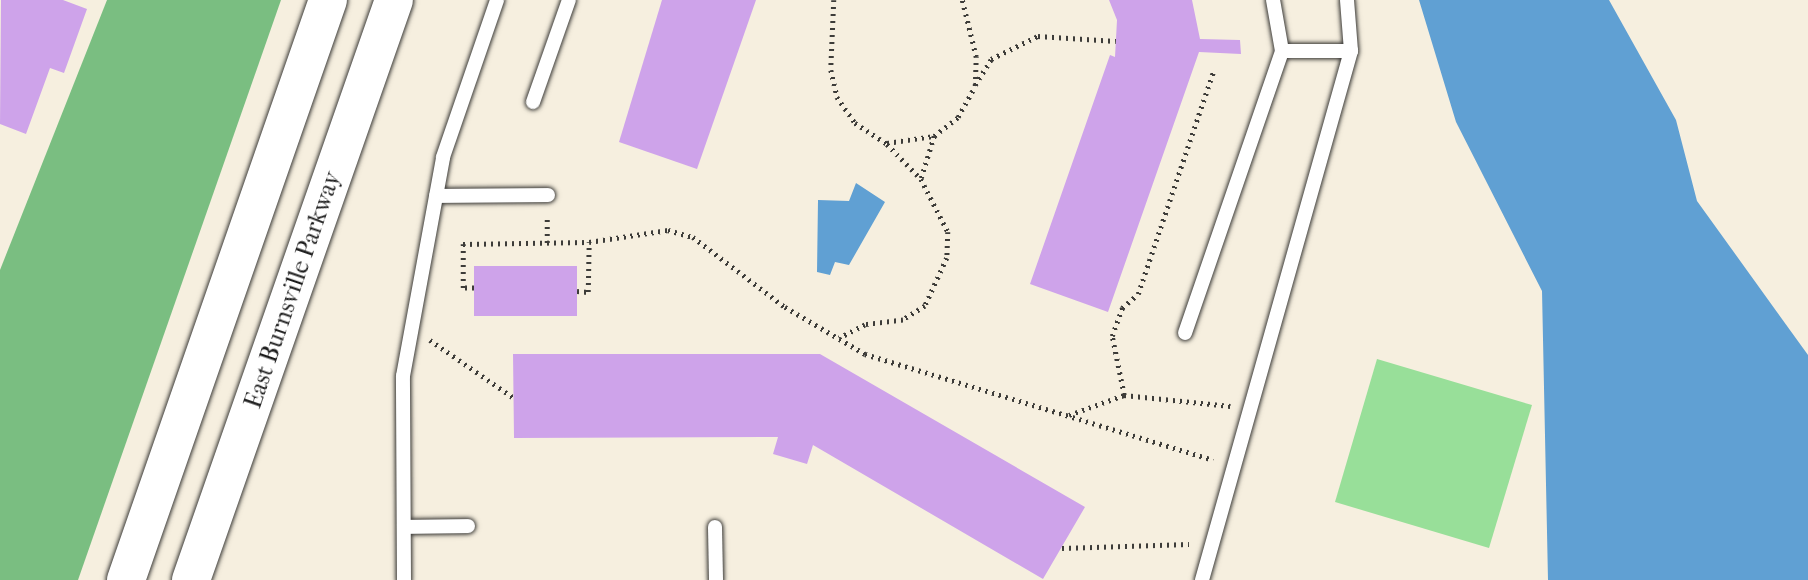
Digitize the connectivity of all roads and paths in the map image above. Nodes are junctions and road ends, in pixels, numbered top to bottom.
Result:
1 (328, 0) edge
2 (394, 0) edge
3 (497, 0) edge
4 (569, 0) edge
5 (834, 0) edge
6 (962, 0) edge
7 (1273, 0) edge
8 (1347, 0) edge
9 (1116, 41) dead end
10 (1282, 51) junction
11 (1351, 51) junction
12 (1214, 69) dead end
13 (975, 86) junction
14 (533, 102) dead end
15 (934, 136) junction
16 (887, 144) junction
17 (920, 179) junction
18 (548, 195) dead end
19 (436, 196) junction
20 (589, 242) junction
21 (474, 288) dead end
22 (577, 291) dead end
23 (412, 327) junction
24 (1185, 333) dead end
25 (838, 338) junction
26 (1124, 395) junction
27 (514, 398) dead end
28 (1249, 412) junction
29 (1068, 416) junction
30 (1234, 467) junction
31 (468, 526) dead end
32 (404, 527) junction
33 (715, 527) dead end
34 (1062, 548) dead end
35 (1211, 549) junction
36 (126, 580) edge
37 (191, 580) edge
38 (404, 580) edge
39 (716, 580) edge
40 (1202, 580) edge

1 - 36 street
2 - 37 street, East Burnsville Parkway
3 - 19 lane
4 - 14 lane
5 - 16 path
6 - 13 path
7 - 10 lane
8 - 11 lane
9 - 13 path
10 - 11 lane
10 - 24 lane
11 - 28 lane
12 - 26 path
13 - 15 path
15 - 16 path
15 - 17 path
16 - 17 path
17 - 25 path
18 - 19 lane
19 - 23 lane
20 - 21 path
20 - 22 path
20 - 25 path
23 - 27 path
23 - 32 lane
25 - 29 path
26 - 28 path
26 - 29 path
28 - 30 lane
29 - 30 path
30 - 35 lane
31 - 32 lane
32 - 38 lane
33 - 39 lane
34 - 35 path
35 - 40 lane

